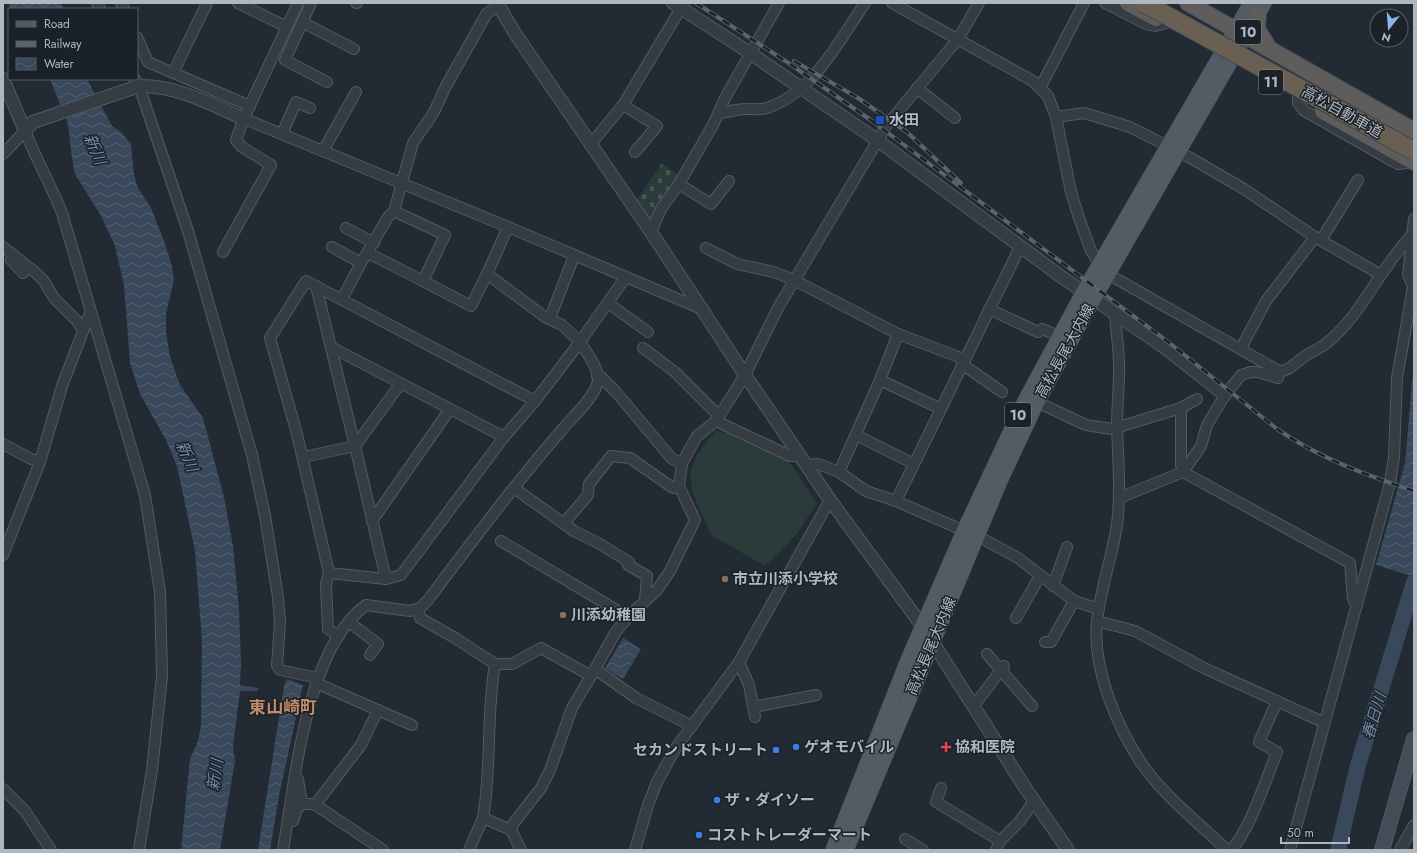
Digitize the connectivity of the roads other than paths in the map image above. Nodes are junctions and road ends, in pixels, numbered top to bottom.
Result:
1 (207, 3) edge
2 (238, 3) edge
3 (298, 3) edge
4 (312, 3) edge
5 (779, 3) edge
6 (865, 3) edge
7 (980, 3) edge
8 (1084, 3) edge
9 (1105, 3) edge
10 (1128, 3) edge
11 (1144, 3) edge
12 (1164, 3) edge
13 (1188, 3) edge
14 (896, 4) edge
15 (497, 5) edge
16 (679, 5) edge
17 (1258, 7) edge
18 (302, 22) junction
19 (1166, 23) junction
20 (287, 27) junction
21 (1240, 33) junction
22 (138, 39) edge
23 (958, 39) junction
24 (354, 49) dead end
25 (1270, 50) junction
26 (750, 53) junction
27 (1227, 57) junction
28 (173, 73) junction
29 (3, 80) edge
30 (327, 82) dead end
31 (135, 84) edge
32 (802, 88) junction
33 (917, 88) junction
34 (1040, 88) junction
35 (356, 92) dead end
36 (6, 95) edge
37 (623, 104) junction
38 (250, 106) junction
39 (310, 108) dead end
40 (718, 114) junction
41 (242, 117) junction
42 (1056, 117) junction
43 (955, 118) dead end
44 (29, 127) junction
45 (1414, 131) edge
46 (282, 134) junction
47 (877, 140) junction
48 (1414, 143) edge
49 (590, 145) junction
50 (1174, 150) junction
51 (323, 151) junction
52 (1414, 151) edge
53 (635, 152) dead end
54 (3, 154) edge
55 (1414, 162) edge
56 (1358, 180) dead end
57 (728, 181) dead end
58 (403, 184) junction
59 (679, 184) junction
60 (394, 211) junction
61 (1414, 219) edge
62 (508, 227) junction
63 (346, 228) dead end
64 (651, 232) junction
65 (1411, 236) junction
66 (1318, 238) junction
67 (374, 243) junction
68 (332, 247) dead end
69 (1020, 247) junction
70 (3, 248) edge
71 (706, 248) dead end
72 (223, 252) dead end
73 (368, 253) junction
74 (3, 254) edge
75 (574, 256) junction
76 (361, 263) junction
77 (1105, 268) junction
78 (23, 273) dead end
79 (487, 274) junction
80 (1381, 276) junction
81 (625, 278) junction
82 (794, 280) junction
83 (423, 281) junction
84 (1413, 283) edge
85 (316, 286) junction
86 (1088, 296) junction
87 (342, 299) junction
88 (608, 303) junction
89 (989, 309) junction
90 (704, 310) junction
91 (90, 313) junction
92 (1115, 314) junction
93 (550, 318) junction
94 (83, 330) junction
95 (648, 332) dead end
96 (898, 334) junction
97 (1059, 336) junction
98 (580, 342) junction
99 (331, 346) junction
100 (643, 348) dead end
101 (1241, 348) junction
102 (963, 362) junction
103 (1279, 371) junction
104 (745, 375) junction
105 (597, 376) junction
106 (880, 380) junction
107 (401, 383) junction
108 (1002, 392) dead end
109 (1225, 395) junction
110 (1197, 400) dead end
111 (535, 401) junction
112 (1037, 402) junction
113 (1181, 408) junction
114 (450, 409) junction
115 (941, 409) junction
116 (718, 418) junction
117 (1117, 426) junction
118 (856, 435) junction
119 (504, 437) junction
120 (3, 444) edge
121 (355, 446) junction
122 (303, 457) junction
123 (804, 461) junction
124 (40, 462) junction
125 (682, 463) junction
126 (914, 464) junction
127 (839, 472) junction
128 (1183, 472) junction
129 (679, 486) junction
130 (514, 488) junction
131 (1119, 498) junction
132 (830, 500) junction
133 (896, 501) junction
134 (372, 521) junction
135 (564, 523) junction
136 (964, 531) junction
137 (978, 537) junction
138 (501, 541) dead end
139 (1067, 548) dead end
140 (3, 555) edge
141 (329, 573) junction
142 (1040, 576) junction
143 (386, 579) junction
144 (1053, 586) junction
145 (645, 600) junction
146 (1074, 600) junction
147 (1357, 605) junction
148 (418, 609) junction
149 (1099, 609) junction
150 (628, 617) junction
151 (1016, 618) dead end
152 (349, 622) junction
153 (1097, 622) junction
154 (923, 627) junction
155 (339, 636) junction
156 (1045, 642) dead end
157 (932, 644) junction
158 (986, 654) dead end
159 (370, 655) dead end
160 (739, 662) junction
161 (495, 664) junction
162 (1003, 669) junction
163 (593, 673) junction
164 (317, 681) junction
165 (816, 695) dead end
166 (1277, 701) junction
167 (1032, 706) dead end
168 (973, 707) junction
169 (378, 710) junction
170 (1324, 723) junction
171 (412, 725) dead end
172 (692, 726) junction
173 (1414, 738) edge
174 (296, 772) junction
175 (941, 788) dead end
176 (3, 789) edge
177 (1034, 801) junction
178 (302, 804) junction
179 (315, 805) junction
180 (483, 818) junction
181 (1414, 825) edge
182 (511, 830) junction
183 (905, 839) dead end
184 (1000, 840) junction
185 (283, 847) edge
186 (51, 850) edge
187 (139, 850) edge
188 (383, 850) edge
189 (469, 850) edge
190 (521, 850) edge
191 (635, 850) edge
192 (833, 850) edge
193 (846, 850) edge
194 (923, 850) edge
195 (996, 850) edge
196 (1068, 850) edge
197 (1227, 850) edge
198 (1231, 850) edge
199 (1290, 850) edge
200 (1382, 850) edge
201 (1400, 850) edge

1 - 28 street
2 - 20 street
3 - 20 street
4 - 18 street
5 - 26 street
6 - 32 street
7 - 23 street
8 - 34 street
9 - 19 street
10 - 19 highway, 11
11 - 52 highway, 高松自動車道, bridge
12 - 48 highway, 高松自動車道
13 - 21 highway, 11
14 - 23 street
15 - 49 street
15 - 58 street
16 - 26 street
16 - 37 street
17 - 21 main road, 高松長尾大内線 / 10
17 - 25 highway
18 - 24 street
18 - 30 street
19 - 27 highway, 11
20 - 38 street
21 - 25 highway, 11
21 - 27 main road, 高松長尾大内線 / 10
22 - 28 street
23 - 33 street
23 - 34 street
25 - 45 highway, 11
26 - 32 street
26 - 40 street
27 - 50 main road, 高松長尾大内線 / 10
27 - 55 highway, 11
28 - 38 street
29 - 36 street
31 - 41 street
31 - 44 street
31 - 164 street
32 - 40 street
32 - 47 street
33 - 43 street
33 - 47 street
34 - 42 street
35 - 51 street
36 - 44 street
37 - 49 street
37 - 53 street
38 - 41 street
39 - 46 street
40 - 59 street
41 - 46 street
41 - 72 street
42 - 50 street
42 - 77 street
44 - 54 street
44 - 91 street
46 - 51 street
47 - 69 street
47 - 82 street
49 - 64 street
50 - 66 street
50 - 77 main road, 高松長尾大内線 / 10
51 - 58 street
56 - 66 street
57 - 59 street
58 - 60 street
58 - 62 street
59 - 64 street
60 - 67 street
60 - 83 street
61 - 65 street
62 - 75 street
62 - 79 street
63 - 67 street
64 - 90 street
65 - 80 street
65 - 84 street
66 - 80 street
66 - 101 street
67 - 73 street
68 - 76 street
69 - 86 street
69 - 89 street
70 - 94 street
71 - 82 street
73 - 76 street
73 - 83 street
74 - 78 street
75 - 81 street
75 - 93 street
76 - 87 street
77 - 86 main road, 高松長尾大内線 / 10
77 - 101 street
79 - 83 street
79 - 93 street
80 - 103 street
81 - 88 street
81 - 90 street
82 - 96 street
82 - 104 street
84 - 147 street
85 - 87 street
85 - 99 street
85 - 122 street
86 - 92 street
86 - 97 main road, 高松長尾大内線 / 10
86 - 112 main road, 高松長尾大内線 / 10
87 - 111 street
88 - 95 street
88 - 98 street
89 - 97 street
89 - 102 street
90 - 104 street
91 - 94 street
91 - 187 street
92 - 109 street
92 - 117 street
93 - 98 street
94 - 124 street
96 - 102 street
96 - 106 street
97 - 136 main road, 高松長尾大内線 / 10
98 - 105 street
98 - 111 street
99 - 107 street
99 - 121 street
100 - 116 street
101 - 103 street
102 - 108 street
102 - 115 street
103 - 109 street
104 - 116 street
104 - 123 street
105 - 125 street
105 - 130 street
106 - 115 street
106 - 118 street
107 - 114 street
107 - 121 street
109 - 128 street
110 - 113 street
111 - 119 street
112 - 117 street
112 - 137 main road, 高松長尾大内線 / 10
113 - 117 street
113 - 128 street
114 - 119 street
114 - 134 street
115 - 126 street
116 - 123 street
116 - 125 street
117 - 131 street
118 - 126 street
118 - 127 street
119 - 143 street
120 - 124 street
121 - 122 street
121 - 134 street
122 - 141 street
123 - 127 street
123 - 132 street
124 - 140 street
125 - 129 street
126 - 133 street
127 - 133 street
128 - 131 street
128 - 147 street
129 - 135 street
129 - 145 street
130 - 135 street
130 - 148 street
131 - 149 street
132 - 154 street
132 - 160 street
133 - 136 street
134 - 143 street
135 - 145 street
136 - 137 street
136 - 154 main road, 高松長尾大内線 / 10
137 - 142 street
137 - 157 main road, 高松長尾大内線 / 10
138 - 150 street
139 - 144 street
141 - 143 street
141 - 155 street
142 - 144 street
142 - 151 street
144 - 146 street
145 - 150 street
146 - 149 street
146 - 156 street
147 - 170 street
148 - 152 street
148 - 161 street
149 - 153 street
150 - 163 street
152 - 155 street
152 - 159 street
153 - 166 street
153 - 197 street
154 - 157 street
154 - 192 main road, 高松長尾大内線 / 10
155 - 164 street
157 - 168 street
157 - 193 main road, 高松長尾大内線 / 10
158 - 162 street
160 - 165 street
160 - 172 street
161 - 163 street
161 - 180 street
162 - 167 street
162 - 168 street
163 - 172 street
163 - 182 street
164 - 169 street
164 - 174 street
166 - 170 street
166 - 198 street
168 - 177 street
169 - 171 street
169 - 179 street
170 - 199 street
172 - 191 street
173 - 200 main road
174 - 178 street
174 - 185 street
175 - 184 street
176 - 186 street
177 - 184 street
177 - 196 street
178 - 179 street
178 - 185 street
179 - 188 street
180 - 182 street
180 - 189 street
181 - 201 street
182 - 190 street
183 - 194 street
184 - 195 street

